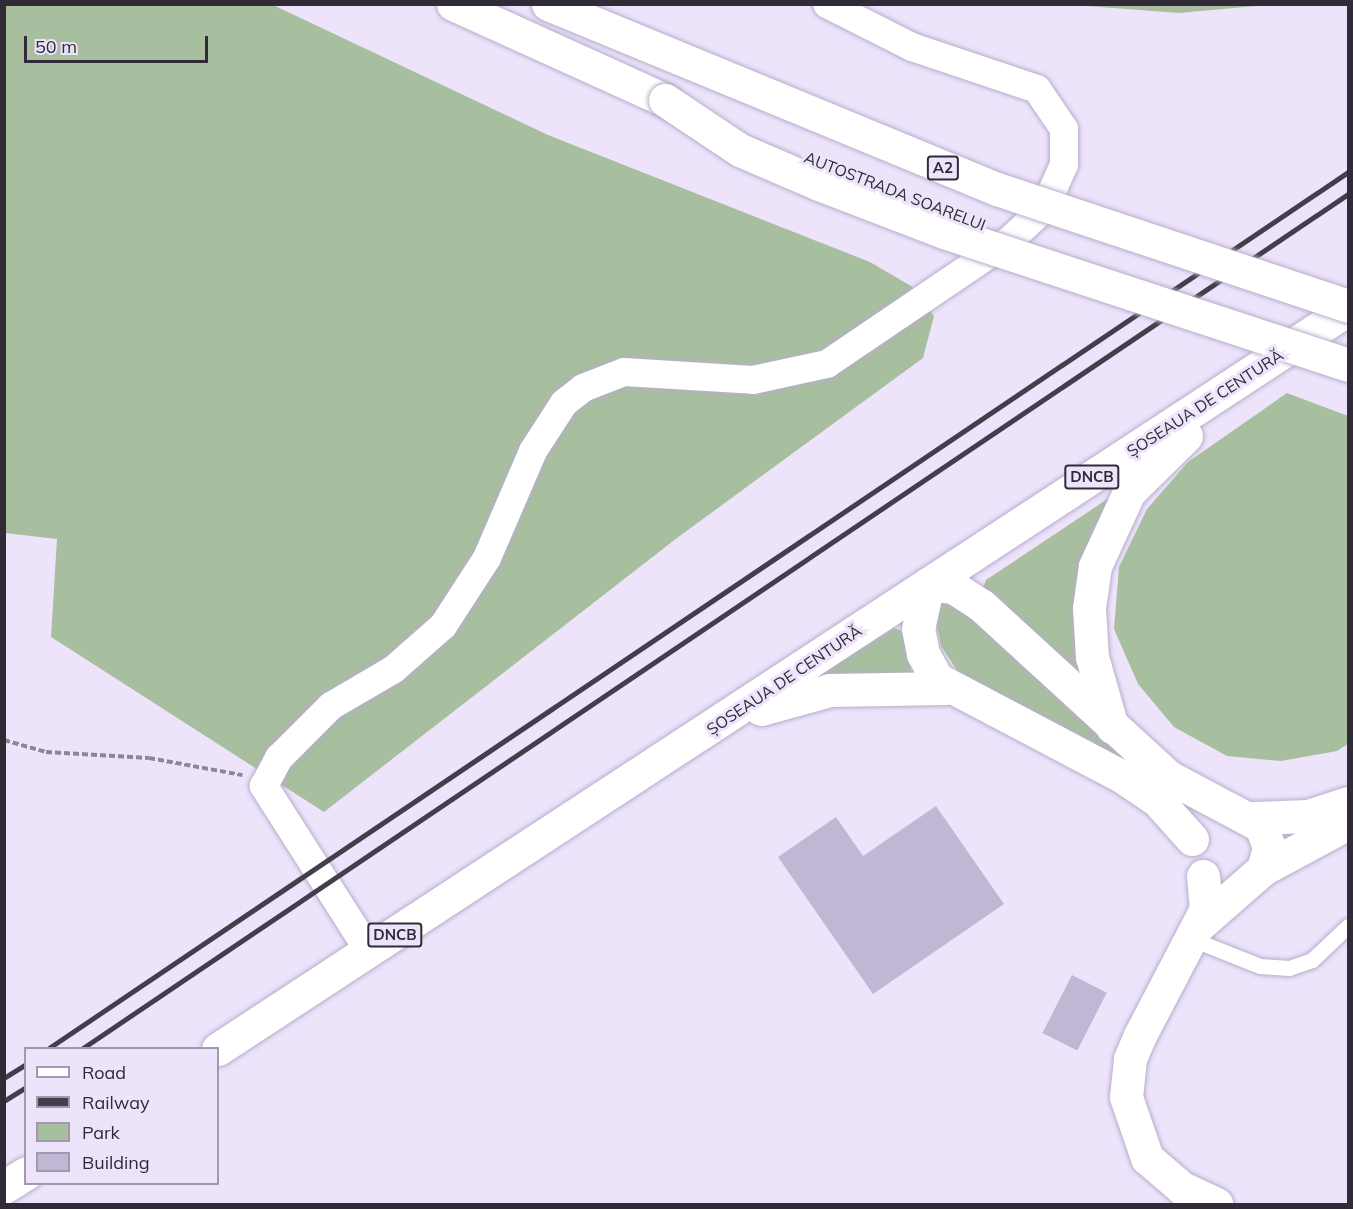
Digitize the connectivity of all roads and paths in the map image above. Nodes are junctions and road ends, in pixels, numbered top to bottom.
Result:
1 (453, 4) edge
2 (548, 4) edge
3 (594, 4) edge
4 (827, 4) edge
5 (665, 100) junction
6 (1348, 283) edge
7 (1348, 308) edge
8 (1348, 347) edge
9 (1348, 365) edge
10 (1255, 371) junction
11 (928, 584) junction
12 (945, 688) junction
13 (720, 723) junction
14 (1112, 727) junction
15 (4, 740) edge
16 (264, 786) junction
17 (1348, 803) edge
18 (1242, 814) junction
19 (1348, 823) edge
20 (1192, 838) junction
21 (1203, 876) junction
22 (1255, 876) junction
23 (1348, 926) edge
24 (1195, 932) junction
25 (369, 951) junction
26 (219, 1048) edge
27 (24, 1174) edge
28 (4, 1187) edge
29 (1216, 1204) edge

1 - 5 main road, AUTOSTRADA SOARELUI / A2
2 - 7 main road, A2, bridge
3 - 6 main road
4 - 16 street
5 - 8 main road, AUTOSTRADA SOARELUI / A2, bridge
5 - 9 main road, bridge
7 - 10 main road, ȘOSEAUA DE CENTURĂ / DNCB
10 - 11 main road, ȘOSEAUA DE CENTURĂ / DNCB
10 - 14 main road
11 - 12 main road
11 - 13 main road, ȘOSEAUA DE CENTURĂ / DNCB
11 - 14 main road
12 - 13 main road
12 - 20 main road
13 - 25 main road, ȘOSEAUA DE CENTURĂ / DNCB
14 - 18 main road
15 - 16 path
16 - 25 street
17 - 18 main road
18 - 20 main road
18 - 22 main road
19 - 22 main road
20 - 21 main road
21 - 22 main road
21 - 24 main road
22 - 24 main road
23 - 24 lane
24 - 29 main road
25 - 26 main road, ȘOSEAUA DE CENTURĂ / DNCB
27 - 28 main road

